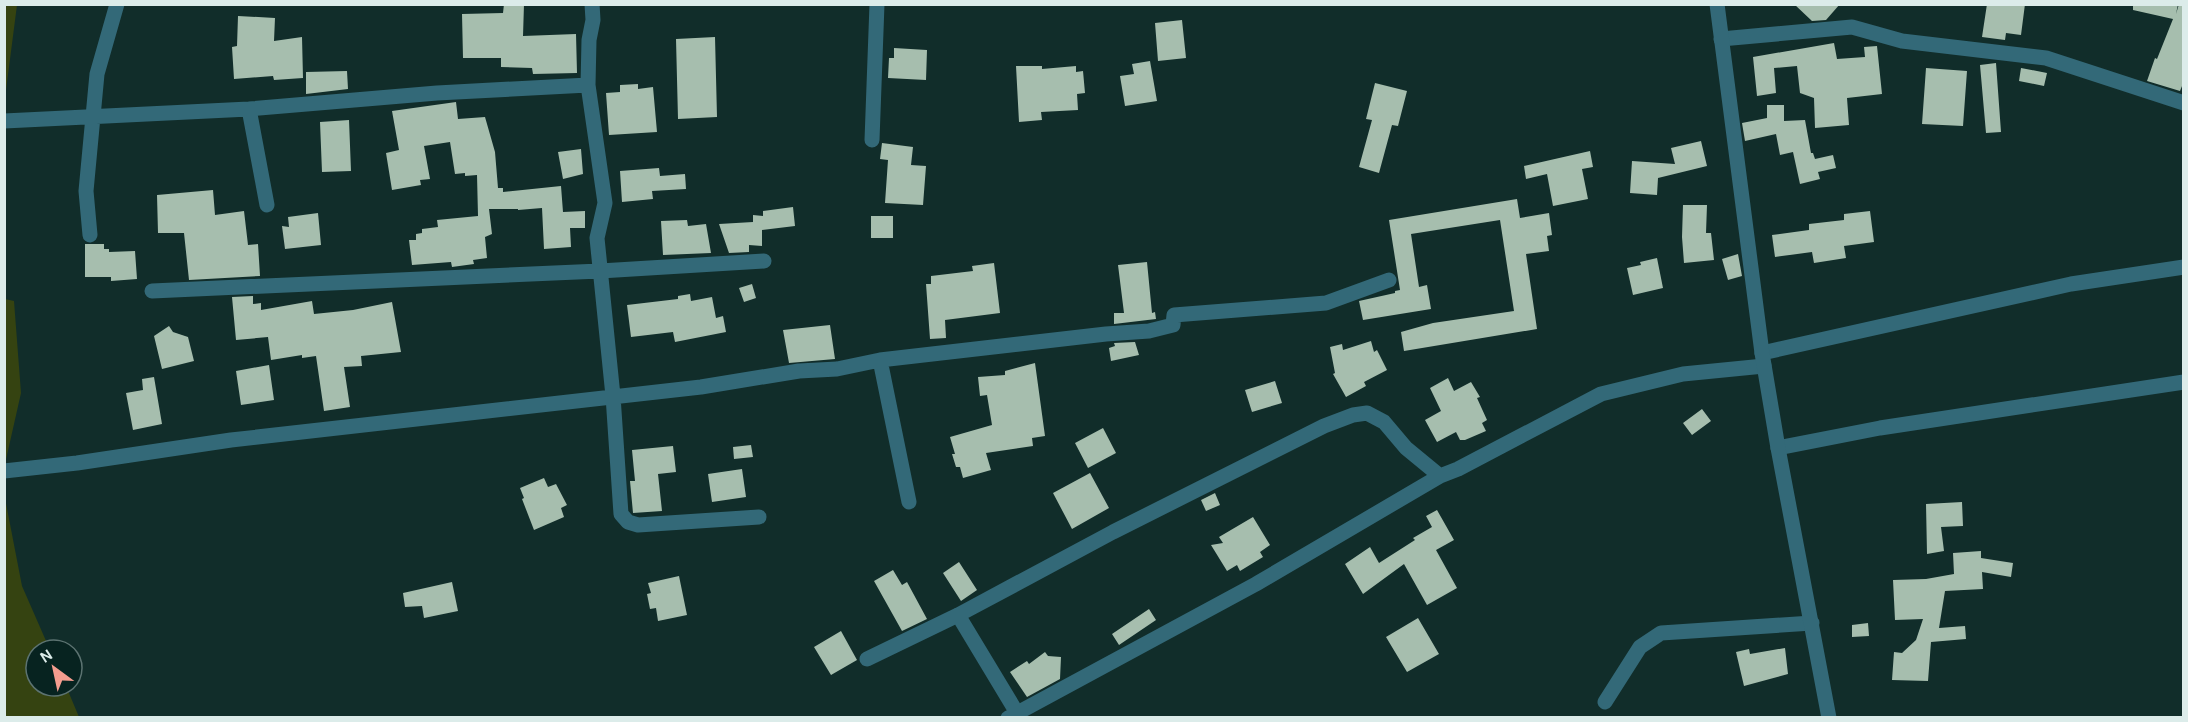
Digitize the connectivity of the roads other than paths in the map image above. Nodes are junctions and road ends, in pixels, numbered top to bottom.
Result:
1 (117, 4) edge
2 (592, 4) edge
3 (877, 4) edge
4 (1717, 4) edge
5 (1721, 39) junction
6 (588, 86) junction
7 (2184, 103) edge
8 (249, 109) junction
9 (94, 116) junction
10 (4, 121) edge
11 (872, 140) dead end
12 (267, 205) dead end
13 (90, 235) dead end
14 (764, 261) dead end
15 (2184, 267) edge
16 (600, 271) junction
17 (1389, 280) dead end
18 (152, 291) dead end
19 (1763, 359) junction
20 (880, 360) junction
21 (2184, 382) edge
22 (613, 396) junction
23 (1778, 448) junction
24 (4, 471) edge
25 (1440, 476) junction
26 (909, 502) dead end
27 (759, 517) dead end
28 (958, 615) junction
29 (1812, 623) junction
30 (867, 659) dead end
31 (1605, 702) dead end
32 (1013, 715) edge
33 (1829, 717) edge

1 - 9 street
2 - 6 street
3 - 11 street
4 - 5 street
5 - 7 street
5 - 19 street
6 - 8 street
6 - 16 street
8 - 9 street
8 - 12 street
9 - 10 street
9 - 13 street
14 - 16 street
15 - 19 street
16 - 18 street
16 - 22 street
17 - 20 street
19 - 23 street
19 - 25 street
20 - 22 street
20 - 26 street
21 - 23 street
22 - 24 street
22 - 27 street
23 - 29 street
25 - 28 street
25 - 32 street
28 - 30 street
28 - 32 street
29 - 31 street
29 - 33 street

